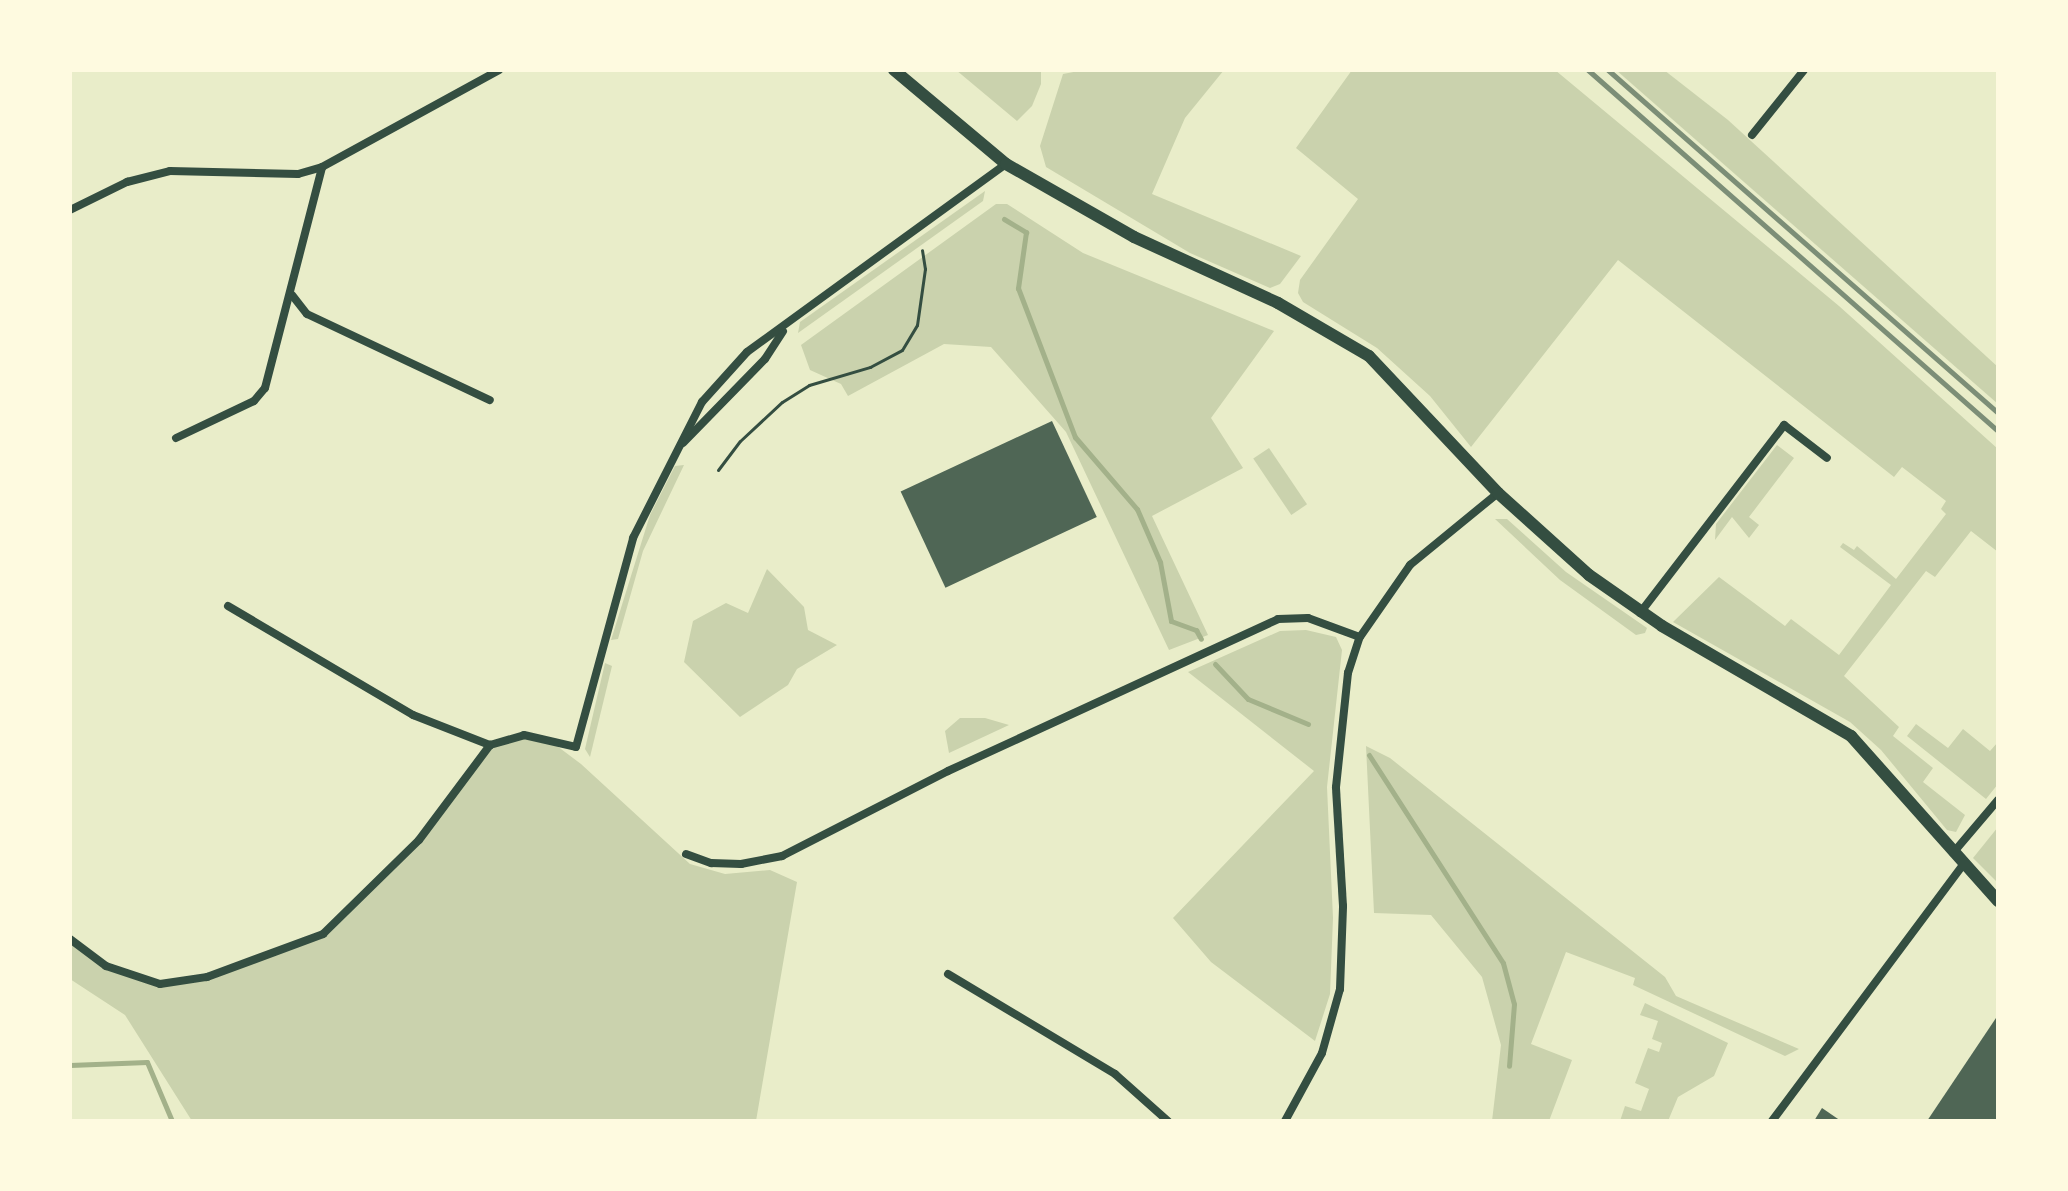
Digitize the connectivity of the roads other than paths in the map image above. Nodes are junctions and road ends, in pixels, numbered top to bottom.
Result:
1 (499, 70) edge
2 (894, 70) edge
3 (1804, 70) edge
4 (1752, 135) dead end
5 (1006, 164) junction
6 (322, 167) junction
7 (70, 210) edge
8 (292, 295) junction
9 (785, 327) junction
10 (490, 400) dead end
11 (176, 438) dead end
12 (678, 447) junction
13 (1827, 458) dead end
14 (1498, 493) junction
15 (228, 606) dead end
16 (1640, 613) junction
17 (1360, 637) junction
18 (490, 745) junction
19 (1998, 800) edge
20 (686, 854) dead end
21 (1952, 854) junction
22 (1962, 866) junction
23 (1998, 901) edge
24 (70, 939) edge
25 (948, 974) dead end
26 (1168, 1121) edge
27 (1285, 1121) edge
28 (1772, 1121) edge

1 - 6 street
2 - 5 street
3 - 4 street
5 - 9 street
5 - 14 street
6 - 7 street
6 - 8 street
8 - 10 street
8 - 11 street
9 - 12 street
9 - 12 street
12 - 18 street
13 - 16 street
14 - 16 street
14 - 17 street
15 - 18 street
16 - 21 street
17 - 20 street
17 - 27 street
18 - 24 street
19 - 21 street
21 - 22 street
22 - 23 street
22 - 28 street
25 - 26 street

